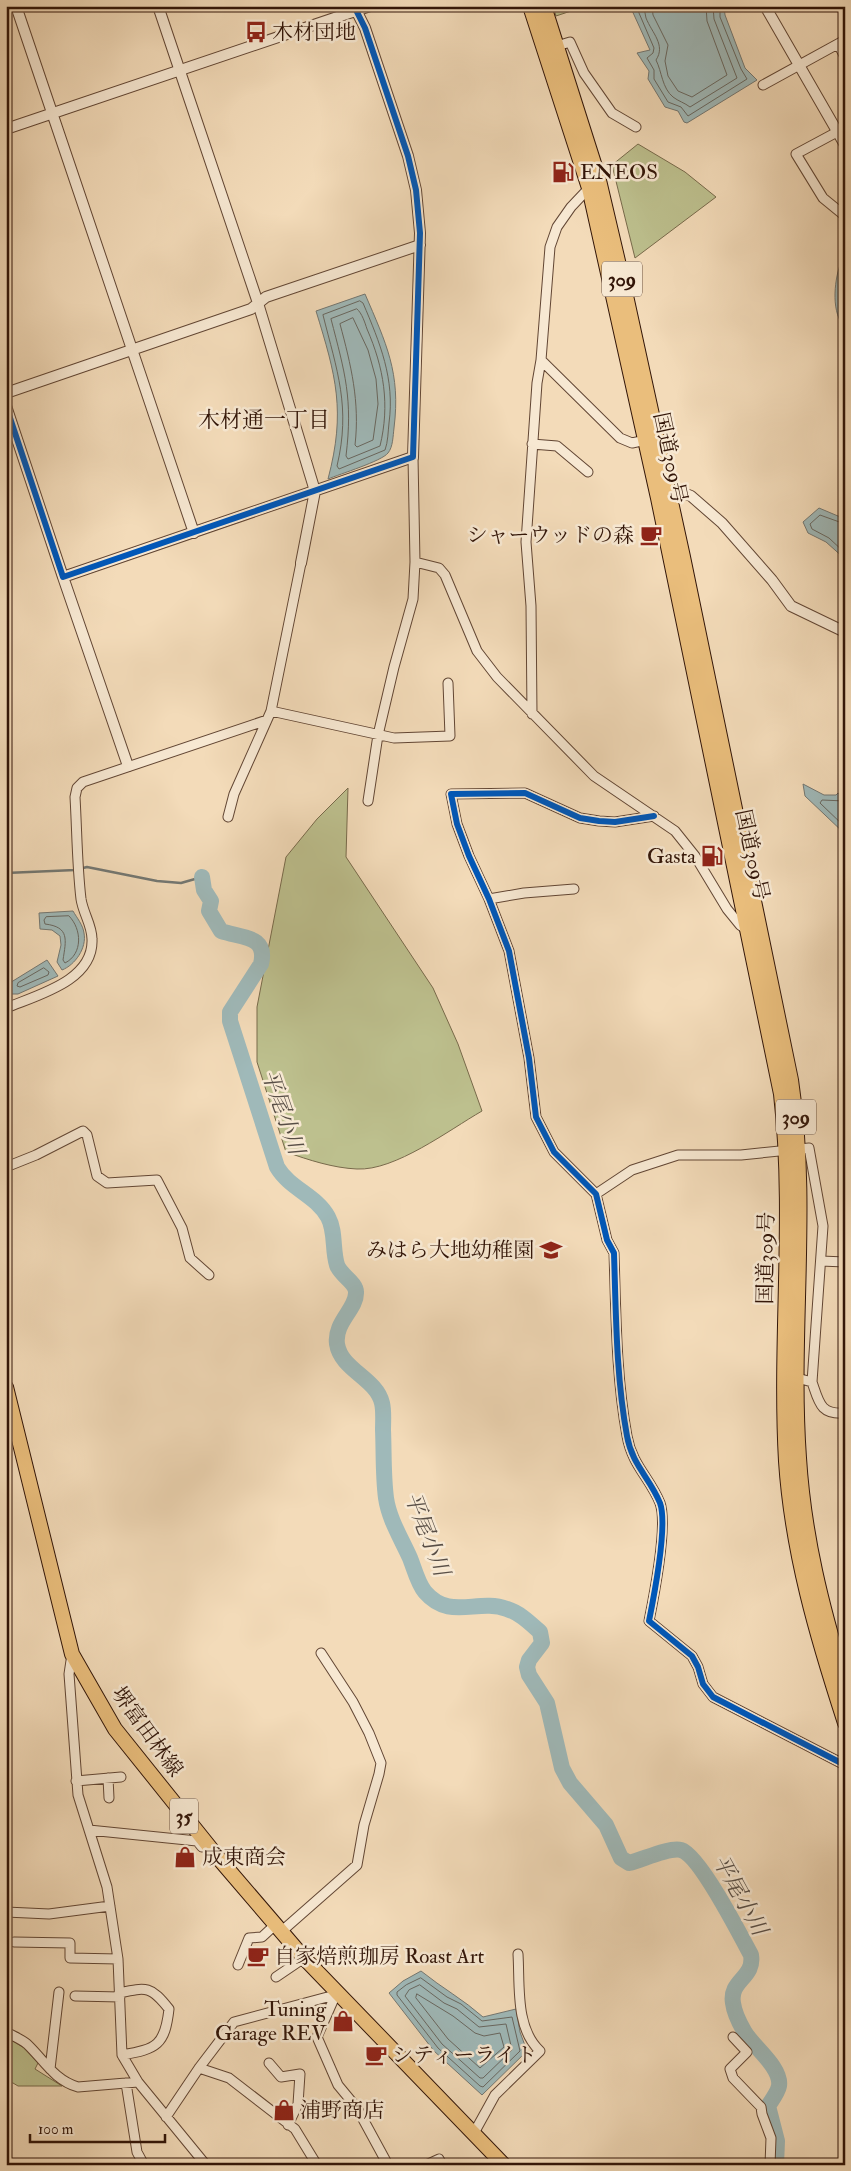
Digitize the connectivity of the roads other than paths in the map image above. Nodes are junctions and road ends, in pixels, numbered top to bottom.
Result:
1 (16, 6) edge
2 (158, 6) edge
3 (370, 6) edge
4 (530, 6) edge
5 (544, 6) edge
6 (765, 6) edge
7 (356, 8) edge
8 (841, 42) edge
9 (557, 46) junction
10 (845, 57) edge
11 (799, 66) junction
12 (180, 70) junction
13 (763, 85) dead end
14 (52, 114) junction
15 (636, 127) dead end
16 (6, 129) edge
17 (837, 132) junction
18 (845, 145) edge
19 (589, 188) junction
20 (841, 206) edge
21 (845, 216) edge
22 (420, 245) junction
23 (258, 304) junction
24 (132, 350) junction
25 (541, 360) junction
26 (6, 393) edge
27 (6, 406) edge
28 (646, 440) junction
29 (532, 444) junction
30 (413, 457) junction
31 (588, 472) dead end
32 (315, 491) junction
33 (664, 496) junction
34 (194, 533) junction
35 (415, 562) junction
36 (301, 563) joint
37 (64, 577) junction
38 (845, 632) edge
39 (448, 683) dead end
40 (532, 714) junction
41 (269, 716) junction
42 (378, 735) junction
43 (128, 766) junction
44 (368, 801) dead end
45 (654, 816) junction
46 (228, 817) dead end
47 (574, 888) dead end
48 (490, 900) junction
49 (747, 930) junction
50 (6, 1008) edge
51 (792, 1149) junction
52 (6, 1167) edge
53 (596, 1194) junction
54 (821, 1261) junction
55 (845, 1262) edge
56 (209, 1275) dead end
57 (797, 1378) junction
58 (812, 1382) junction
59 (6, 1387) edge
60 (845, 1412) edge
61 (321, 1653) dead end
62 (72, 1654) junction
63 (845, 1683) edge
64 (845, 1723) edge
65 (845, 1764) edge
66 (121, 1777) dead end
67 (108, 1778) junction
68 (76, 1781) junction
69 (109, 1798) dead end
70 (89, 1830) junction
71 (209, 1846) junction
72 (110, 1906) junction
73 (6, 1912) edge
74 (279, 1927) junction
75 (14, 1942) dead end
76 (518, 1954) dead end
77 (304, 1958) junction
78 (118, 1959) junction
79 (238, 1965) dead end
80 (276, 1977) dead end
81 (59, 1992) dead end
82 (336, 1994) junction
83 (120, 1995) junction
84 (74, 1996) dead end
85 (6, 2032) edge
86 (733, 2037) dead end
87 (122, 2055) junction
88 (269, 2062) dead end
89 (198, 2068) junction
90 (50, 2069) junction
91 (138, 2082) junction
92 (126, 2083) junction
93 (166, 2117) junction
94 (288, 2125) junction
95 (474, 2133) junction
96 (144, 2165) edge
97 (206, 2165) edge
98 (317, 2165) edge
99 (388, 2165) edge
100 (426, 2165) edge
101 (442, 2165) edge
102 (504, 2165) edge
103 (770, 2165) edge

1 - 14 street
2 - 12 street
3 - 7 street
4 - 19 main road, 国道309号 / 309
5 - 9 main road, 国道309号 / 309
6 - 11 street
7 - 12 street
7 - 22 street
8 - 10 street
8 - 11 street
9 - 15 street
9 - 33 main road, 国道309号 / 309
11 - 13 street
11 - 17 street
12 - 14 street
12 - 23 street
14 - 16 street
14 - 24 street
17 - 18 street
17 - 20 street
19 - 25 street
19 - 28 main road, 国道309号 / 309
20 - 21 street
22 - 23 street
22 - 30 street
23 - 24 street
23 - 32 street
24 - 26 street
24 - 34 street
25 - 28 street
25 - 29 street
27 - 37 street
28 - 33 main road, 国道309号 / 309
29 - 31 street
29 - 40 street
30 - 32 street
30 - 35 street
32 - 34 street
32 - 36 street
33 - 38 street
33 - 49 main road, 国道309号 / 309
33 - 51 main road, 国道309号 / 309
34 - 37 street
35 - 40 street
35 - 42 street
36 - 41 street
37 - 43 street
39 - 42 street
40 - 45 street
41 - 42 street
41 - 43 street
41 - 46 street
42 - 44 street
43 - 50 street
45 - 48 street
45 - 49 street
47 - 48 street
48 - 53 street
49 - 51 main road, 国道309号 / 309
51 - 53 street
51 - 54 street
51 - 57 main road, 国道309号 / 309
51 - 64 main road, 国道309号 / 309
52 - 56 street
53 - 65 street
54 - 55 street
54 - 58 street
57 - 58 street
57 - 63 main road, 国道309号 / 309
58 - 60 street
59 - 62 main road, 堺富田林線 / 35
61 - 74 street
62 - 68 street
62 - 71 main road, 堺富田林線 / 35
66 - 67 street
67 - 68 street
67 - 69 street
68 - 70 street
70 - 71 street
70 - 72 street
71 - 74 main road, 堺富田林線 / 35
72 - 73 street
72 - 78 street
74 - 77 main road, 堺富田林線 / 35
74 - 79 street
75 - 78 street
76 - 95 street
77 - 80 street
77 - 82 main road, 堺富田林線 / 35
78 - 83 street
81 - 90 street
82 - 89 street
82 - 95 main road, 堺富田林線 / 35
82 - 99 street
83 - 84 street
83 - 87 street
83 - 87 street
85 - 90 street
86 - 103 street
87 - 91 street
88 - 94 street
89 - 93 street
89 - 94 street
90 - 92 street
91 - 92 street
91 - 93 street
92 - 96 street
93 - 97 street
94 - 98 street
95 - 102 main road, 堺富田林線 / 35
100 - 101 street

